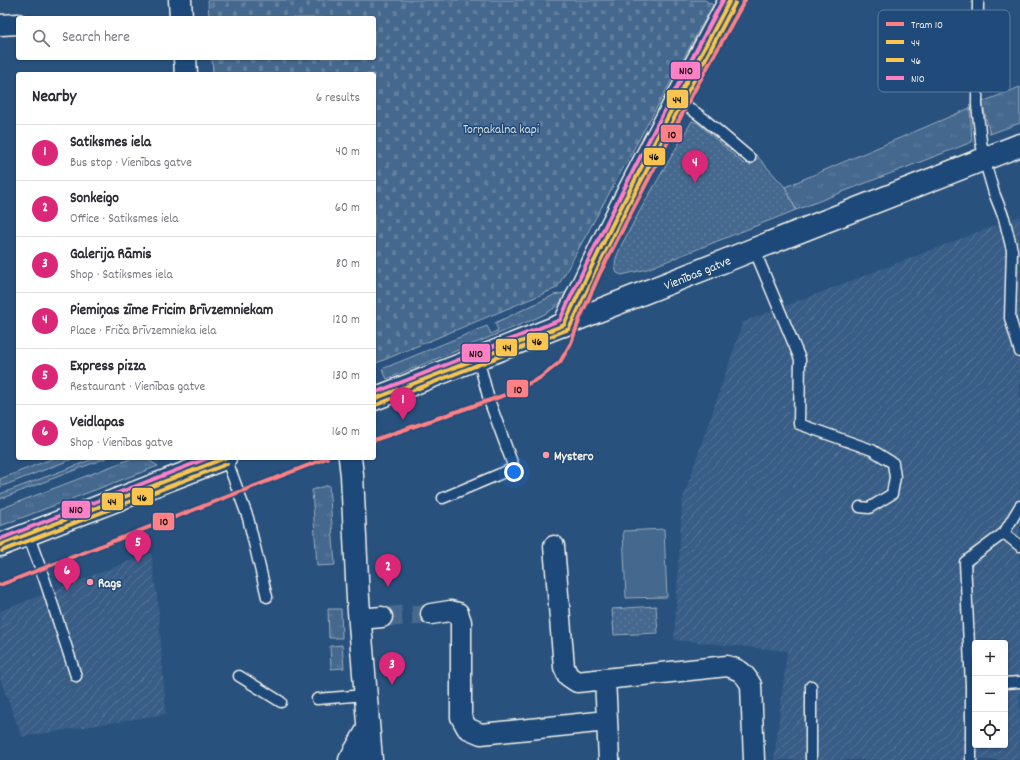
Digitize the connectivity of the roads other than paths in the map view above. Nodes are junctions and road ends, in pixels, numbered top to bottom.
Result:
1 (180, 0) edge
2 (730, 0) edge
3 (978, 0) edge
4 (978, 10) edge
5 (181, 16) edge
6 (16, 24) edge
7 (0, 25) edge
8 (185, 60) edge
9 (186, 72) edge
10 (977, 92) edge
11 (677, 99) junction
12 (1020, 145) edge
13 (750, 158) dead end
14 (984, 159) junction
15 (754, 249) junction
16 (564, 325) junction
17 (1020, 352) edge
18 (478, 358) junction
19 (376, 398) edge
20 (220, 460) edge
21 (226, 460) edge
22 (350, 460) edge
23 (443, 498) dead end
24 (1020, 506) edge
25 (860, 507) dead end
26 (1004, 533) junction
27 (28, 534) junction
28 (0, 545) edge
29 (554, 546) dead end
30 (1020, 546) edge
31 (267, 596) dead end
32 (431, 614) tunnel mouth
33 (382, 617) tunnel mouth
34 (360, 619) junction
35 (76, 676) dead end
36 (239, 676) dead end
37 (972, 676) edge
38 (605, 679) junction
39 (1020, 682) edge
40 (1008, 683) edge
41 (811, 686) dead end
42 (365, 694) junction
43 (317, 699) dead end
44 (281, 702) dead end
45 (972, 712) edge
46 (607, 721) junction
47 (368, 730) junction
48 (350, 760) edge
49 (371, 760) edge
50 (609, 760) edge
51 (754, 760) edge
52 (811, 760) edge
53 (971, 760) edge

1 - 5 main road
2 - 11 main road
3 - 4 lane
6 - 7 street
8 - 9 main road
10 - 14 lane
11 - 13 lane
11 - 16 main road
12 - 14 main road, Vienības gatve
14 - 15 main road, Vienības gatve
14 - 17 lane
15 - 16 main road, Vienības gatve
15 - 25 lane
16 - 18 main road, Vienības gatve
18 - 19 main road, Vienības gatve
18 - 23 lane
20 - 27 main road
21 - 31 lane
22 - 34 main road
24 - 26 lane
26 - 30 lane
26 - 37 lane
27 - 28 main road
27 - 35 lane
29 - 38 street
32 - 46 street
33 - 34 street
34 - 42 main road
36 - 44 lane
38 - 46 street
38 - 51 street
39 - 40 lane
41 - 52 lane
42 - 43 lane
42 - 47 main road
45 - 53 lane
46 - 50 street
47 - 48 main road
47 - 49 main road

